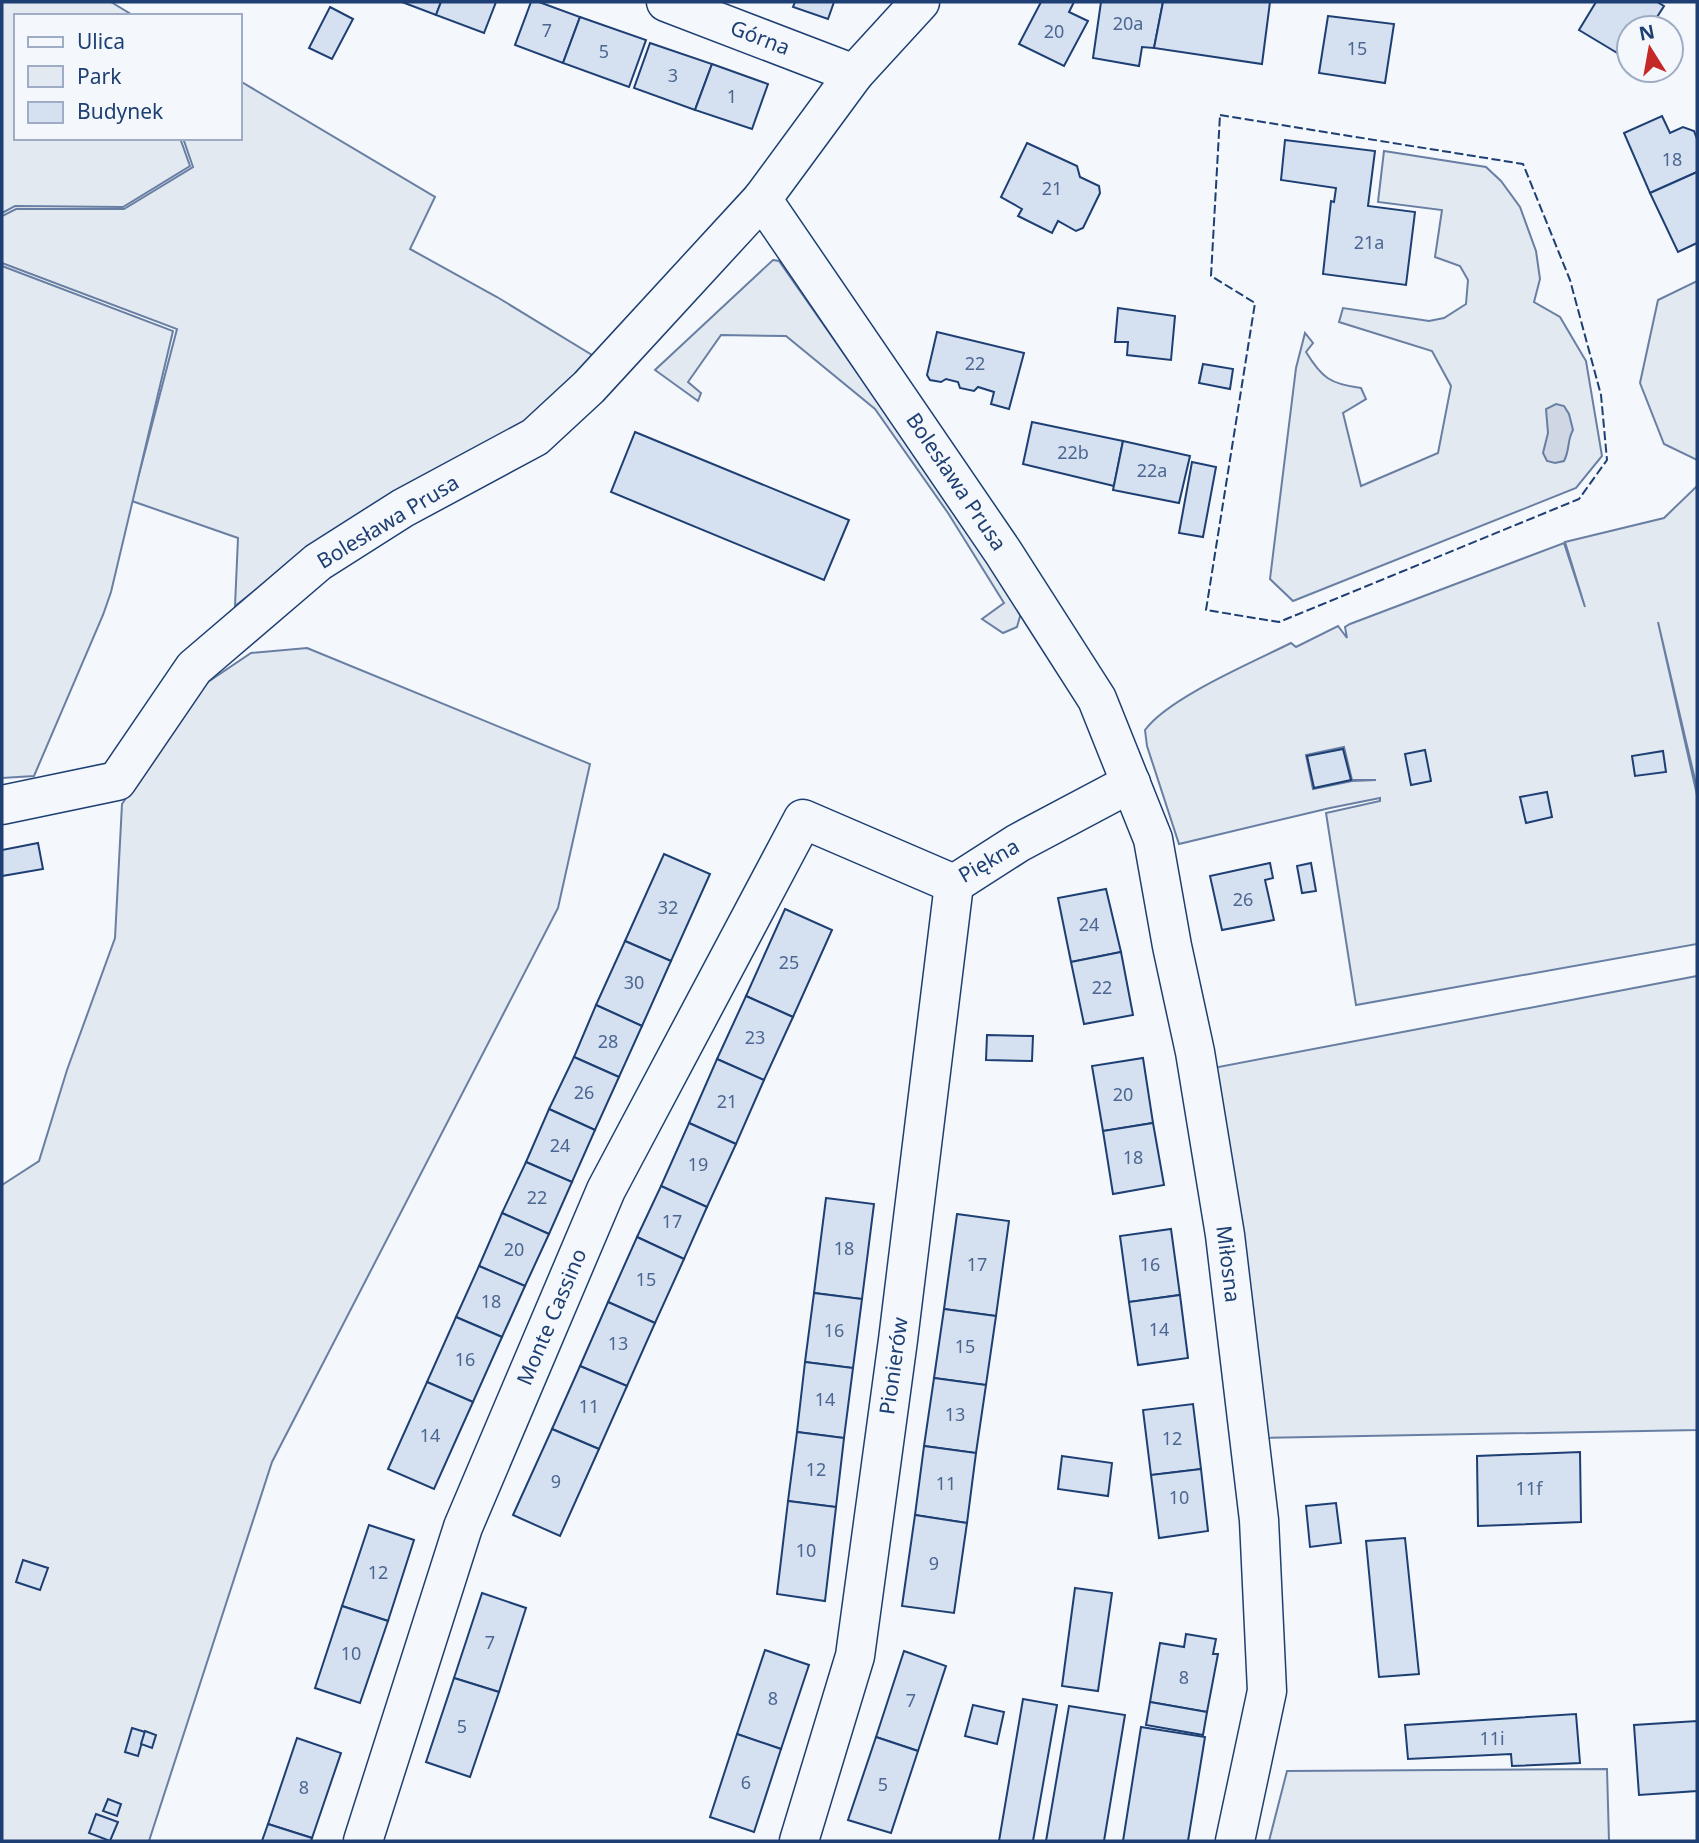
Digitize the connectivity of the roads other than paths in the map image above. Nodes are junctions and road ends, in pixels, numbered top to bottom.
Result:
1 (666, 2) edge
2 (920, 2) edge
3 (854, 74) junction
4 (762, 199) junction
5 (1097, 699) joint
6 (1131, 783) junction
7 (4, 803) edge
8 (803, 819) joint
9 (954, 884) junction
10 (363, 1841) edge
11 (799, 1841) edge
12 (1235, 1841) edge

1 - 3 street, Górna
2 - 3 street, Bolesława Prusa
3 - 4 street, Bolesława Prusa
4 - 5 street, Bolesława Prusa
4 - 7 street, Bolesława Prusa
5 - 6 street, Miłosna
6 - 9 street, Piękna
6 - 12 street, Miłosna
8 - 9 street, Piękna
8 - 10 street, Monte Cassino
9 - 11 street, Pionierów

